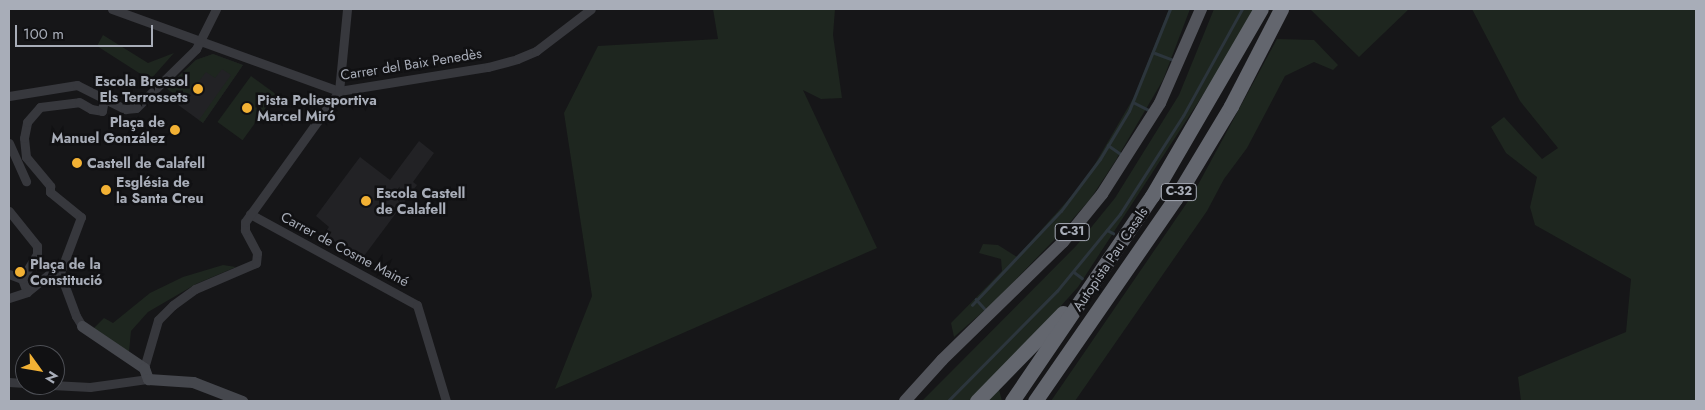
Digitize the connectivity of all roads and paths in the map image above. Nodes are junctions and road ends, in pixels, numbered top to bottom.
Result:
1 (112, 9) edge
2 (216, 9) edge
3 (347, 9) edge
4 (591, 9) edge
5 (1197, 9) edge
6 (1201, 9) edge
7 (1262, 9) edge
8 (1281, 9) edge
9 (1192, 29) junction
10 (201, 42) junction
11 (339, 91) junction
12 (9, 96) edge
13 (104, 99) junction
14 (9, 143) edge
15 (26, 157) junction
16 (16, 162) junction
17 (26, 181) dead end
18 (9, 211) edge
19 (250, 214) junction
20 (63, 263) junction
21 (1100, 274) junction
22 (10, 275) edge
23 (22, 279) junction
24 (27, 292) junction
25 (12, 297) edge
26 (82, 326) joint
27 (1062, 366) junction
28 (146, 374) junction
29 (65, 386) edge
30 (242, 401) edge
31 (446, 401) edge
32 (905, 401) edge
33 (977, 401) edge
34 (1012, 401) edge
35 (1035, 401) edge
36 (1042, 401) edge

1 - 10 street, Carrer del Baix Penedès
2 - 10 street
3 - 11 street
4 - 11 street, Carrer del Baix Penedès
5 - 9 main road, C-31
6 - 9 main road, C-31
7 - 21 highway, Autopista Pau Casals / C-32
8 - 27 highway, Autopista Pau Casals / C-32
9 - 32 main road, C-31
10 - 11 street, Carrer del Baix Penedès
10 - 13 street
11 - 19 street
12 - 13 street
13 - 15 street
14 - 16 street
15 - 16 street
15 - 20 street
16 - 17 street
18 - 23 street
19 - 28 street
19 - 31 street, Carrer de Cosme Mainé
20 - 24 street
20 - 26 street
21 - 33 highway
21 - 34 highway, Autopista Pau Casals / C-32
22 - 23 street
23 - 24 street
24 - 25 street
26 - 28 street
27 - 35 highway, Autopista Pau Casals / C-32
27 - 36 highway
28 - 29 street
28 - 30 street

